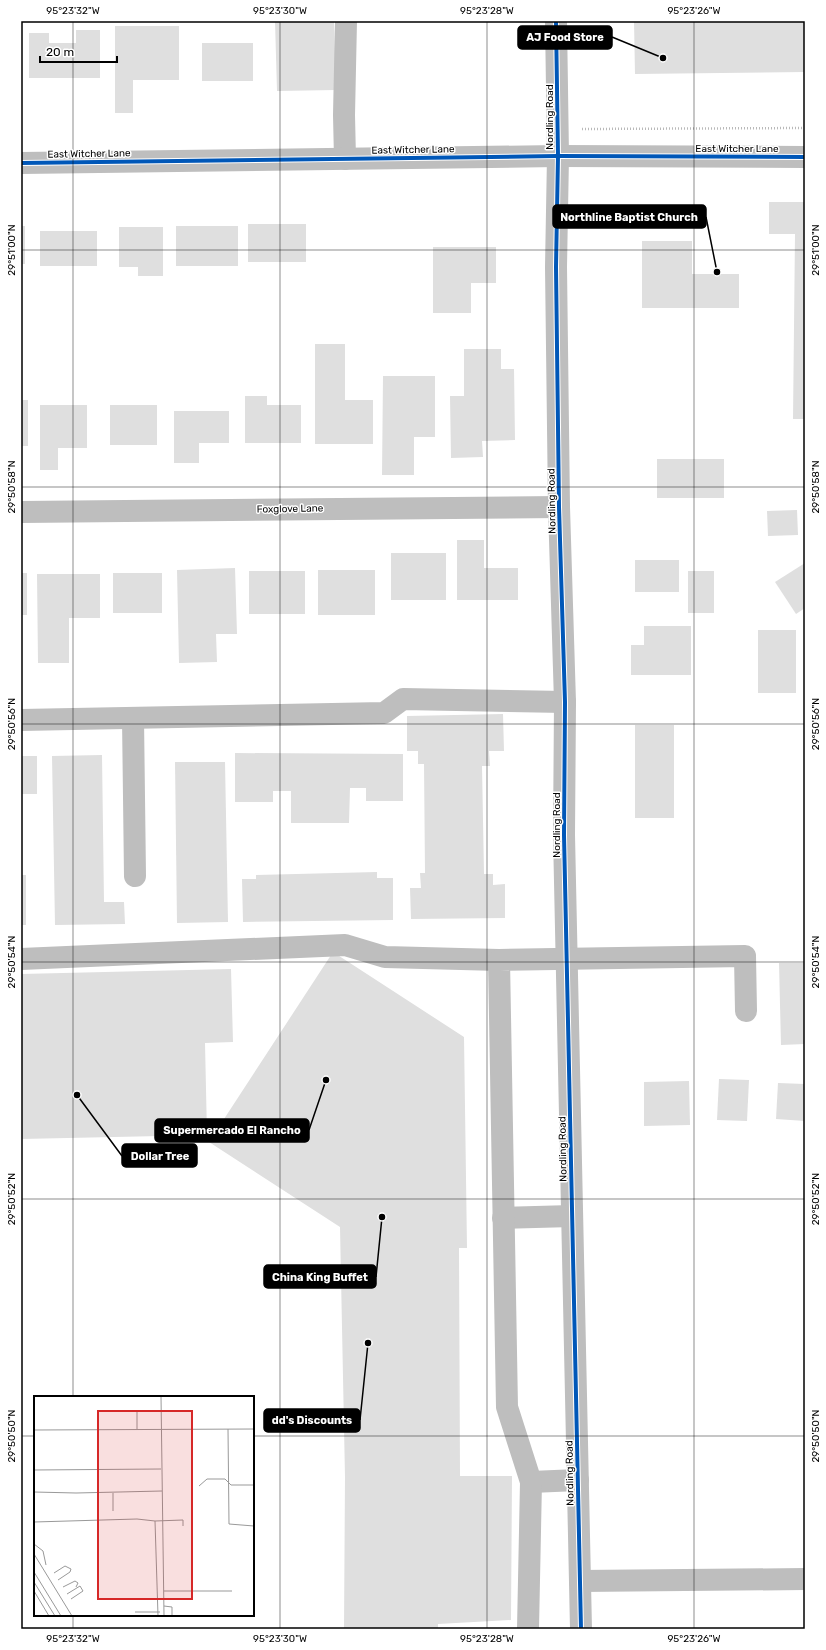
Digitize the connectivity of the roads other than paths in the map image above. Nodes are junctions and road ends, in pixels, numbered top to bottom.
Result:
1 (346, 21) edge
2 (556, 21) edge
3 (558, 156) junction
4 (805, 157) edge
5 (345, 159) junction
6 (21, 163) edge
7 (559, 507) junction
8 (21, 512) edge
9 (565, 702) junction
10 (133, 718) junction
11 (21, 720) edge
12 (135, 876) dead end
13 (21, 959) edge
14 (568, 959) junction
15 (499, 960) junction
16 (746, 1011) dead end
17 (572, 1216) junction
18 (503, 1218) junction
19 (578, 1480) junction
20 (532, 1482) junction
21 (805, 1579) edge
22 (580, 1581) junction
23 (528, 1629) edge
24 (581, 1629) edge

1 - 5 street
2 - 3 street, Nordling Road
3 - 4 street, East Witcher Lane
3 - 5 street, East Witcher Lane
3 - 7 street, Nordling Road
5 - 6 street, East Witcher Lane
7 - 8 street, Foxglove Lane
7 - 9 street, Nordling Road
9 - 10 street
9 - 14 street, Nordling Road
10 - 11 street
10 - 12 street
13 - 15 street
14 - 15 street
14 - 16 street
14 - 17 street, Nordling Road
15 - 18 street
17 - 18 street
17 - 19 street, Nordling Road
18 - 20 street
19 - 20 street
19 - 22 street, Nordling Road
20 - 23 street
21 - 22 street
22 - 24 street, Nordling Road

